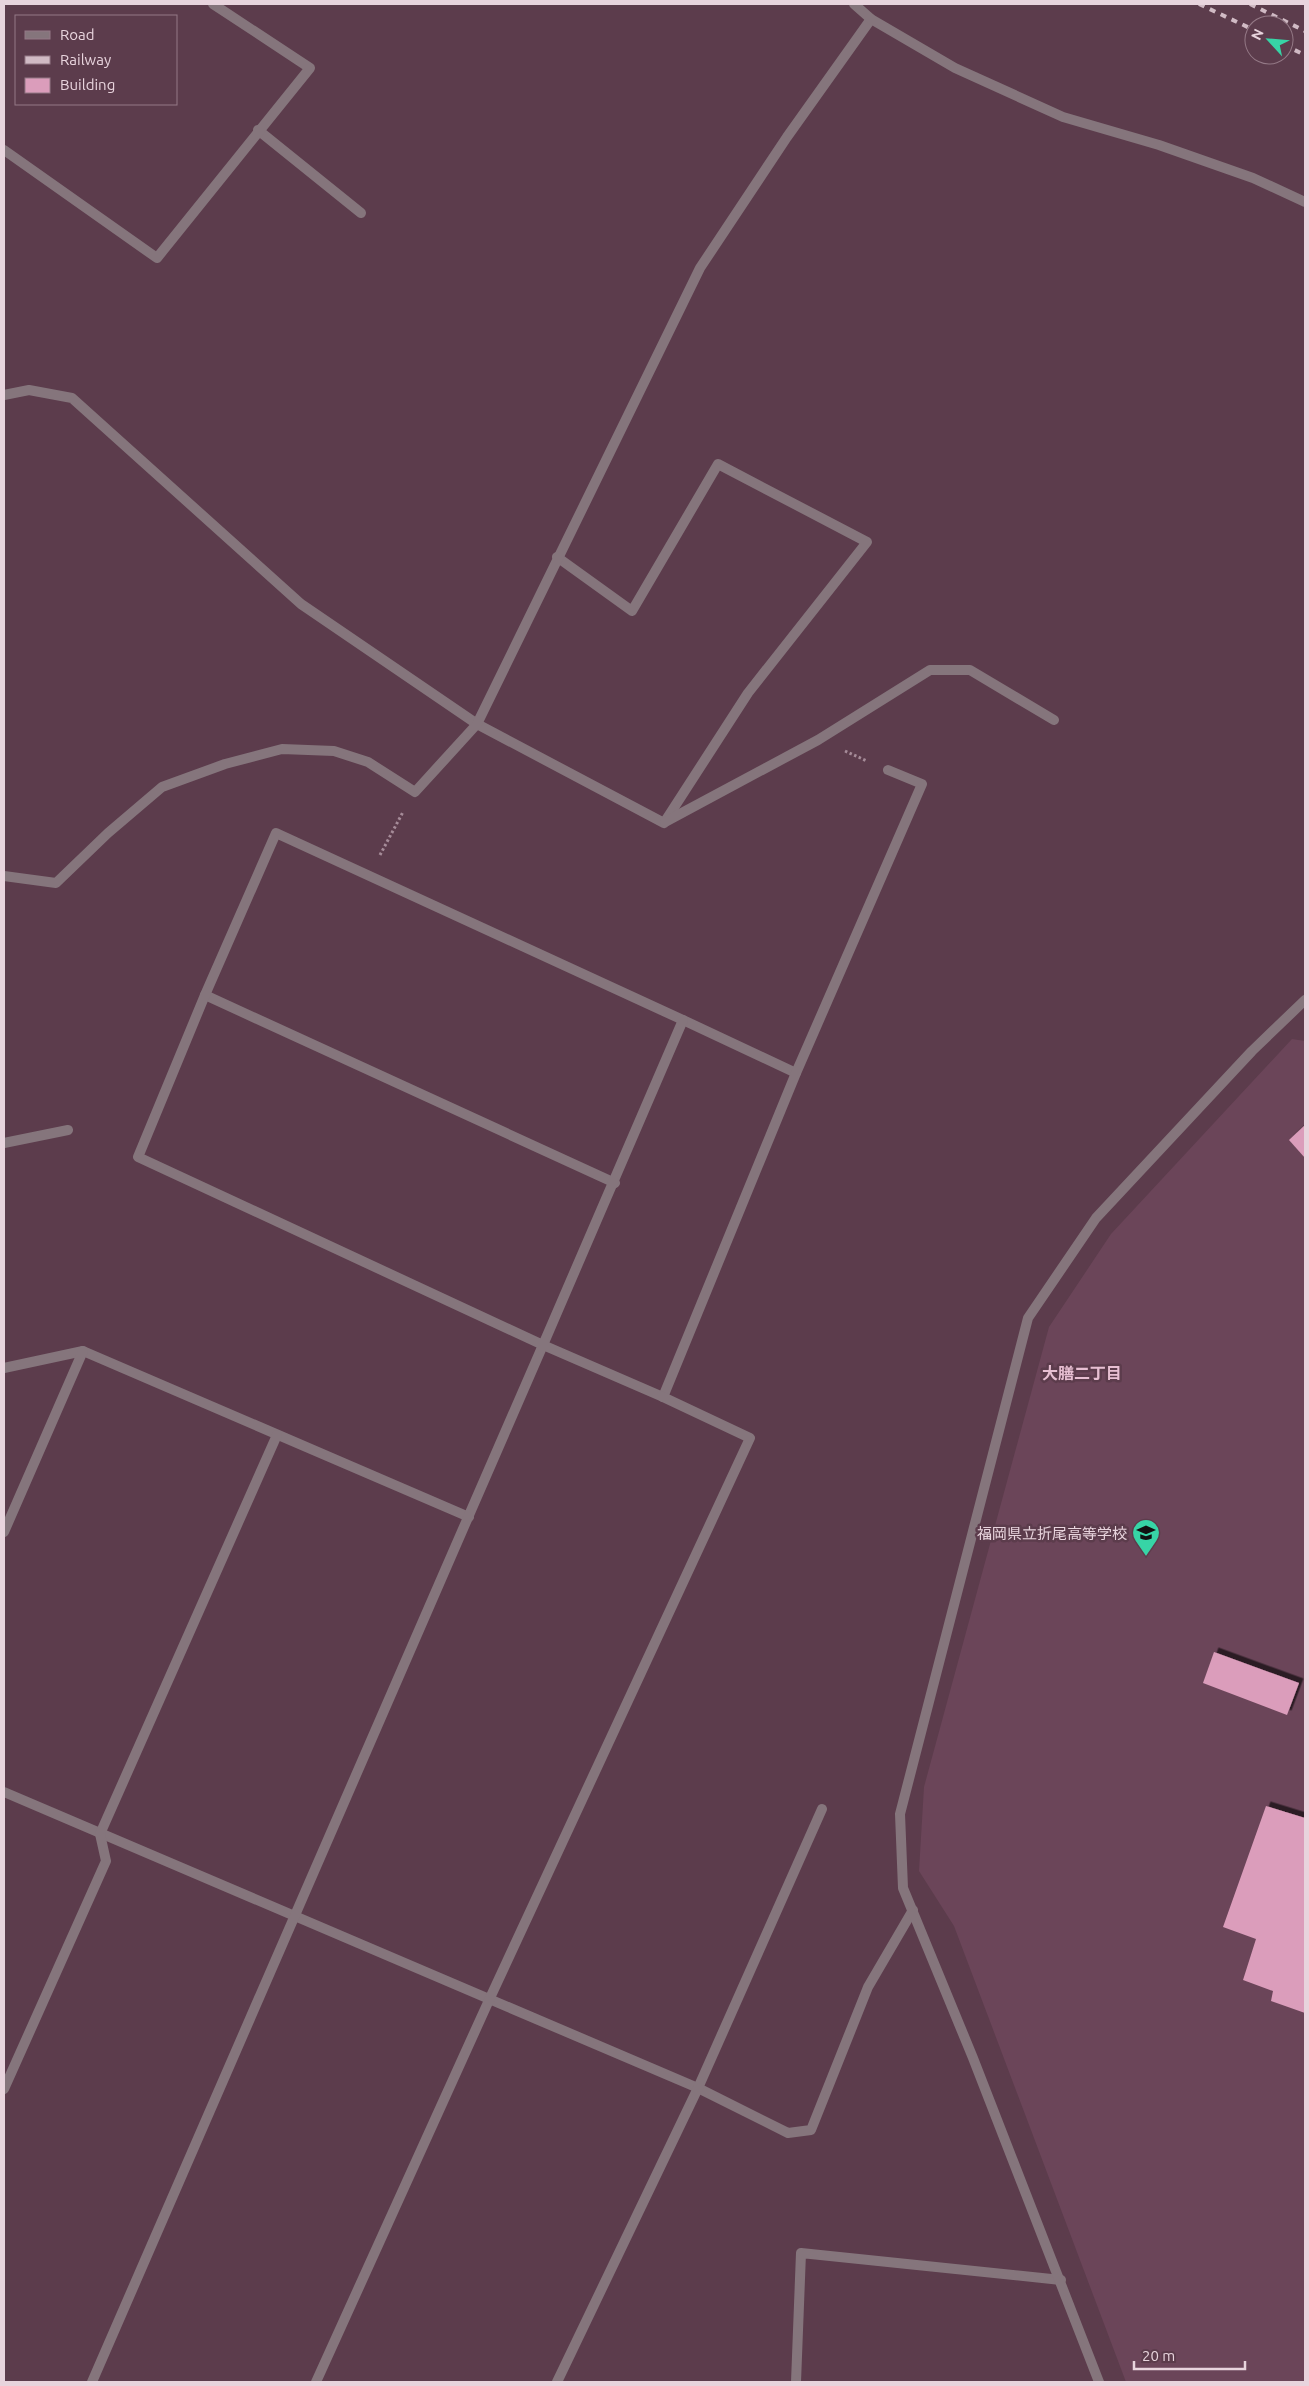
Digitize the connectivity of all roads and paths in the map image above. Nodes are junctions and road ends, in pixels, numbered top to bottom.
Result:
1 (213, 4) edge
2 (854, 4) edge
3 (871, 19) junction
4 (258, 130) junction
5 (4, 150) edge
6 (1305, 202) edge
7 (361, 213) dead end
8 (4, 395) edge
9 (557, 557) junction
10 (1054, 720) dead end
11 (477, 724) junction
12 (818, 740) junction
13 (888, 770) joint
14 (415, 792) junction
15 (664, 822) junction
16 (4, 876) edge
17 (368, 876) junction
18 (205, 995) junction
19 (1305, 1000) edge
20 (683, 1020) junction
21 (796, 1073) junction
22 (68, 1130) dead end
23 (4, 1143) edge
24 (615, 1183) junction
25 (543, 1346) junction
26 (83, 1350) junction
27 (4, 1368) edge
28 (663, 1397) junction
29 (277, 1435) junction
30 (469, 1517) junction
31 (4, 1532) edge
32 (4, 1792) edge
33 (822, 1809) dead end
34 (100, 1834) junction
35 (913, 1910) junction
36 (296, 1916) junction
37 (490, 1998) junction
38 (698, 2088) junction
39 (4, 2089) edge
40 (1061, 2280) junction
41 (92, 2382) edge
42 (316, 2382) edge
43 (557, 2382) edge
44 (796, 2382) edge
45 (1099, 2382) edge

1 - 4 street
2 - 3 street
3 - 6 street
3 - 9 street
4 - 5 street
4 - 7 street
8 - 11 street
9 - 11 street
9 - 15 street
10 - 12 street
11 - 14 street
11 - 15 street
12 - 13 path
12 - 15 street
13 - 21 street
14 - 16 street
14 - 17 path
17 - 18 street
17 - 20 street
18 - 24 street
18 - 25 street
19 - 35 street
20 - 21 street
20 - 24 street
21 - 28 street
22 - 23 street
24 - 25 street
25 - 28 street
25 - 30 street
26 - 27 street
26 - 29 street
26 - 31 street
28 - 37 street
29 - 30 street
29 - 34 street
30 - 36 street
32 - 34 street
33 - 38 street
34 - 36 street
34 - 39 street
35 - 38 street
35 - 40 street
36 - 37 street
36 - 41 street
37 - 38 street
37 - 42 street
38 - 43 street
40 - 44 street
40 - 45 street

